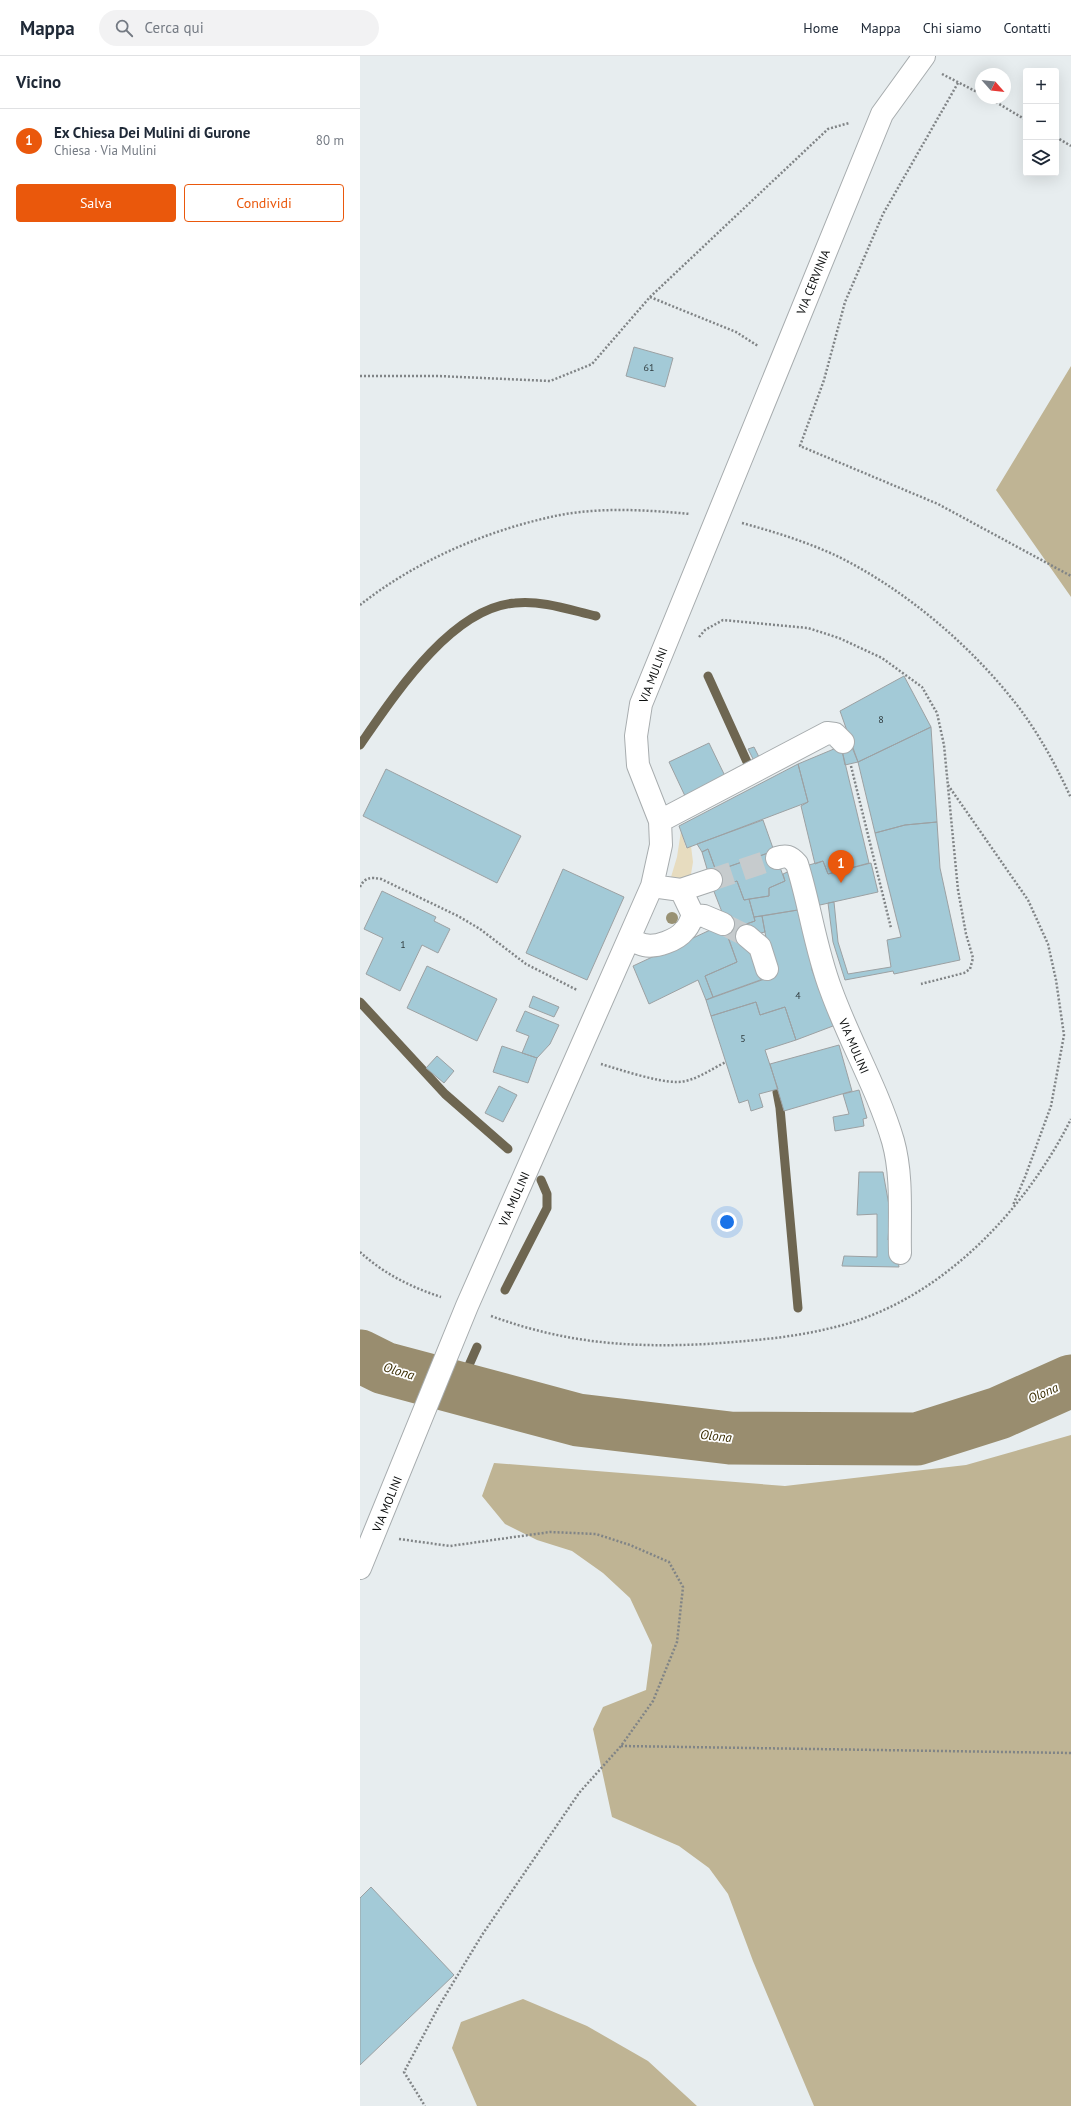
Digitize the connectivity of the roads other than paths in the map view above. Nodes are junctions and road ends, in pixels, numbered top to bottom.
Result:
1 (924, 56) edge
2 (719, 517) joint
3 (843, 742) dead end
4 (660, 821) junction
5 (776, 858) tunnel mouth
6 (711, 880) tunnel mouth
7 (652, 886) junction
8 (680, 890) junction
9 (693, 915) junction
10 (723, 924) tunnel mouth
11 (747, 936) tunnel mouth
12 (630, 939) junction
13 (767, 969) dead end
14 (900, 1253) dead end
15 (405, 1462) joint
16 (360, 1568) edge

1 - 2 street, VIA CERVINIA
2 - 4 street, VIA MULINI
3 - 4 street
4 - 7 street, VIA MULINI
5 - 14 street, VIA MULINI
6 - 8 street
7 - 8 street
7 - 12 street, VIA MULINI
8 - 9 street
9 - 10 street
9 - 12 street
11 - 13 street
12 - 15 street, VIA MULINI
15 - 16 street, VIA MOLINI

